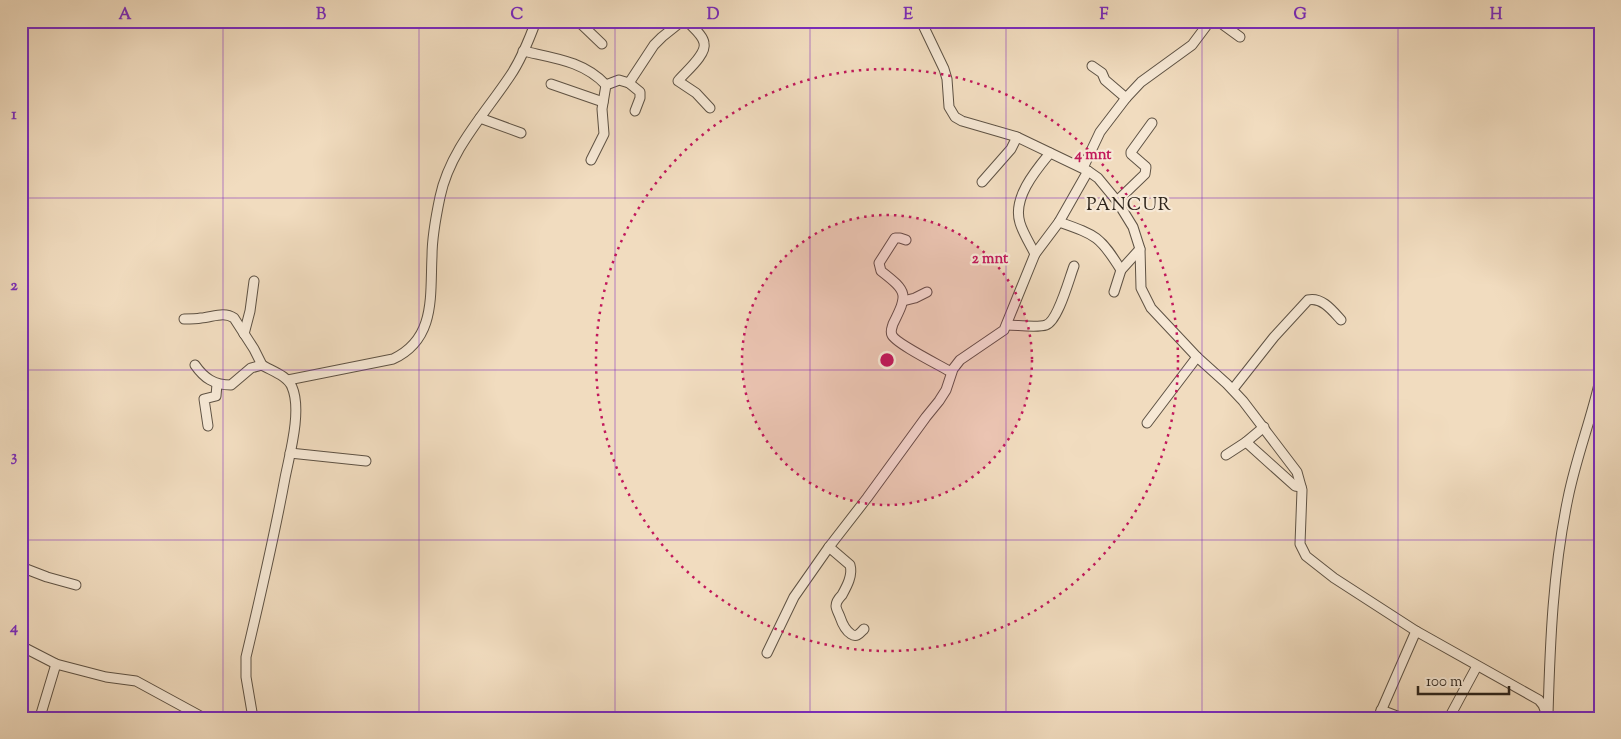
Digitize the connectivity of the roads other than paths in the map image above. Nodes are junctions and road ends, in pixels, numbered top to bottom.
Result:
1 (536, 21) edge
2 (578, 21) edge
3 (682, 21) edge
4 (687, 21) edge
5 (921, 21) edge
6 (1210, 21) edge
7 (1218, 21) edge
8 (1240, 37) dead end
9 (602, 44) dead end
10 (523, 51) junction
11 (1092, 66) dead end
12 (629, 83) junction
13 (551, 84) dead end
14 (606, 84) junction
15 (1126, 98) junction
16 (603, 102) junction
17 (710, 108) dead end
18 (635, 111) dead end
19 (480, 118) junction
20 (1152, 123) dead end
21 (521, 133) dead end
22 (1017, 137) junction
23 (1050, 152) junction
24 (590, 160) dead end
25 (1085, 170) junction
26 (982, 182) dead end
27 (1117, 200) junction
28 (1059, 222) junction
29 (906, 240) dead end
30 (1140, 248) junction
31 (1036, 254) junction
32 (1074, 266) dead end
33 (1121, 270) junction
34 (254, 281) dead end
35 (927, 292) dead end
36 (1114, 292) dead end
37 (903, 302) junction
38 (184, 319) dead end
39 (1341, 320) dead end
40 (1007, 325) junction
41 (244, 334) junction
42 (1197, 357) junction
43 (195, 365) dead end
44 (262, 365) junction
45 (951, 372) junction
46 (288, 380) junction
47 (1600, 380) edge
48 (217, 384) junction
49 (1232, 389) junction
50 (1147, 423) dead end
51 (208, 426) dead end
52 (1264, 426) junction
53 (1246, 442) junction
54 (290, 453) junction
55 (1226, 456) dead end
56 (366, 461) dead end
57 (1302, 487) junction
58 (829, 547) junction
59 (21, 567) edge
60 (76, 585) dead end
61 (864, 629) dead end
62 (1416, 631) junction
63 (21, 646) edge
64 (768, 653) dead end
65 (56, 664) junction
66 (1477, 666) junction
67 (1379, 714) edge
68 (40, 717) edge
69 (204, 718) edge
70 (253, 718) edge
71 (1402, 718) edge
72 (1450, 718) edge
73 (1548, 718) edge

1 - 10 street
2 - 9 street
3 - 12 street
4 - 17 street
5 - 22 street
6 - 15 street
7 - 8 street
10 - 14 street
10 - 19 street
11 - 15 street
12 - 14 street
12 - 18 street
13 - 16 street
14 - 16 street
15 - 25 street
16 - 24 street
19 - 21 street
19 - 46 street
20 - 27 street
22 - 23 street
22 - 26 street
23 - 25 street
23 - 31 street
25 - 27 street
25 - 28 street
27 - 30 street
28 - 31 street
28 - 33 street
29 - 37 street
30 - 33 street
30 - 42 street
31 - 40 street
32 - 40 street
33 - 36 street
34 - 41 street
35 - 37 street
37 - 45 street
38 - 41 street
39 - 49 street
40 - 45 street
41 - 44 street
42 - 49 street
42 - 50 street
43 - 48 street
44 - 46 street
44 - 48 street
45 - 58 street
46 - 54 street
47 - 73 street
48 - 51 street
49 - 52 street
52 - 53 street
52 - 57 street
53 - 55 street
53 - 57 street
54 - 56 street
54 - 70 street
57 - 62 street
58 - 61 street
58 - 64 street
59 - 60 street
62 - 66 street
62 - 67 street
63 - 65 street
65 - 68 street
65 - 69 street
66 - 72 street
66 - 73 street
67 - 71 street

